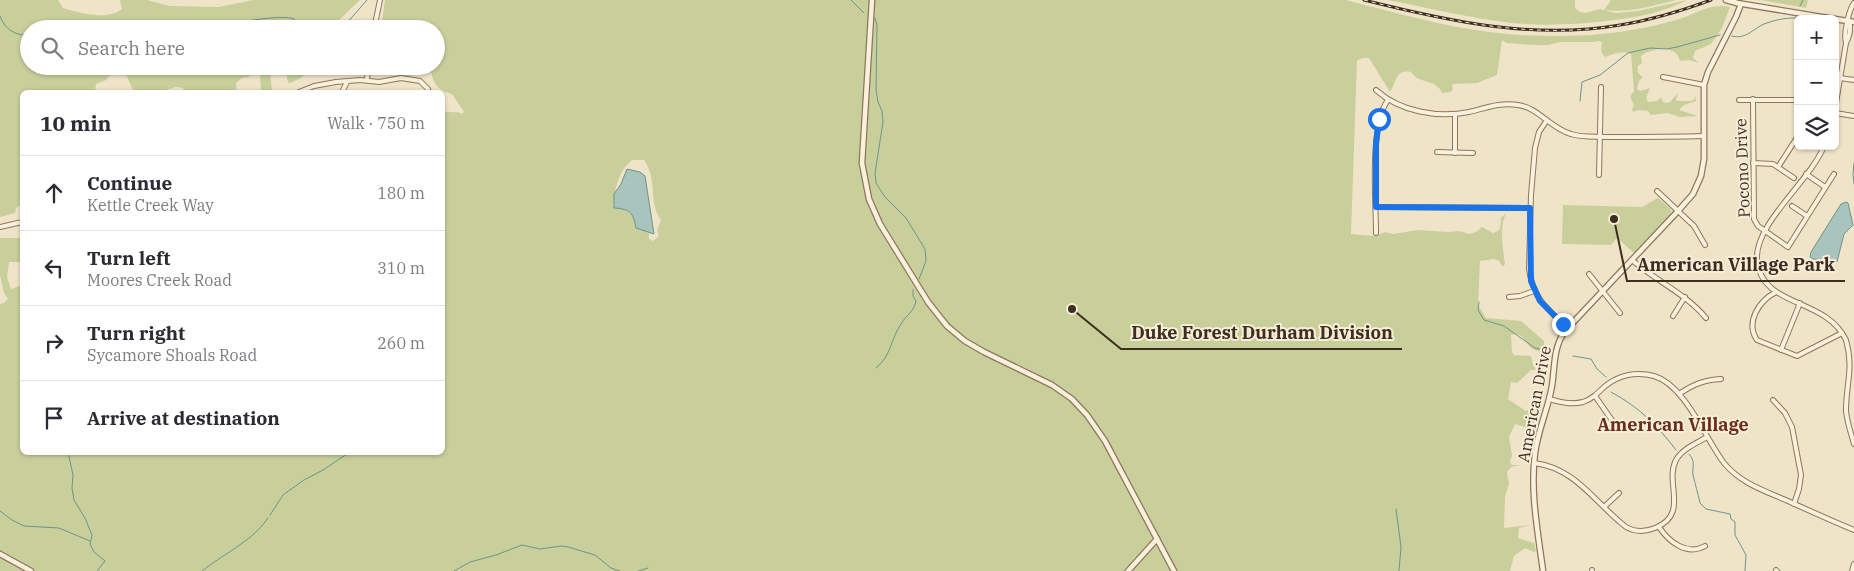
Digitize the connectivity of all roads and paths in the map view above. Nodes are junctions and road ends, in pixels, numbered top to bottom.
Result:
1 (380, 0) edge
2 (872, 0) edge
3 (1726, 0) edge
4 (1730, 0) edge
5 (1854, 2) edge
6 (1739, 3) junction
7 (1811, 15) edge
8 (376, 20) edge
9 (1851, 22) edge
10 (367, 75) edge
11 (1663, 77) dead end
12 (1840, 78) junction
13 (367, 80) junction
14 (1854, 80) edge
15 (347, 82) junction
16 (1704, 85) junction
17 (1601, 87) dead end
18 (428, 89) dead end
19 (304, 90) edge
20 (343, 90) edge
21 (1376, 90) dead end
22 (1388, 100) junction
23 (1738, 100) dead end
24 (1753, 100) junction
25 (1794, 100) edge
26 (1836, 105) edge
27 (1455, 114) junction
28 (1839, 114) edge
29 (1854, 116) edge
30 (1547, 120) junction
31 (1600, 136) junction
32 (1704, 136) junction
33 (1794, 143) edge
34 (1821, 150) edge
35 (1437, 152) dead end
36 (1455, 153) junction
37 (1473, 153) dead end
38 (1753, 163) junction
39 (1778, 167) junction
40 (1806, 174) junction
41 (1834, 174) dead end
42 (1599, 175) dead end
43 (1794, 178) dead end
44 (1826, 187) junction
45 (1657, 191) dead end
46 (1792, 206) dead end
47 (1376, 207) junction
48 (1530, 208) junction
49 (1678, 211) junction
50 (1806, 216) junction
51 (20, 222) edge
52 (0, 227) edge
53 (1765, 230) junction
54 (1376, 234) dead end
55 (1705, 246) dead end
56 (1632, 260) junction
57 (1589, 274) dead end
58 (1534, 291) junction
59 (1602, 292) junction
60 (1776, 292) junction
61 (1509, 297) dead end
62 (1685, 297) junction
63 (1800, 303) junction
64 (1620, 313) dead end
65 (1673, 316) dead end
66 (1706, 318) dead end
67 (1568, 329) junction
68 (1842, 333) junction
69 (1781, 350) junction
70 (1721, 379) dead end
71 (1851, 390) edge
72 (1680, 394) junction
73 (1595, 396) junction
74 (1549, 399) junction
75 (1773, 400) dead end
76 (1616, 426) dead end
77 (1707, 437) junction
78 (1854, 444) edge
79 (1534, 462) junction
80 (1618, 493) dead end
81 (1794, 504) junction
82 (1604, 507) junction
83 (1659, 526) junction
84 (1854, 530) edge
85 (1157, 539) junction
86 (1705, 546) dead end
87 (0, 554) edge
88 (1854, 564) edge
89 (31, 571) edge
90 (1128, 571) edge
91 (1174, 571) edge
92 (1543, 571) edge
93 (1852, 571) edge

1 - 8 street
2 - 85 street
3 - 6 street
4 - 6 street
5 - 9 street
6 - 7 street
6 - 16 street, American Drive
9 - 12 street
10 - 13 street
11 - 16 street
12 - 14 street
12 - 26 street
13 - 15 street
13 - 18 street
15 - 19 street
15 - 20 street
16 - 32 street, American Drive
17 - 31 street
21 - 22 street
22 - 27 street
22 - 47 street
23 - 24 street
24 - 25 street
24 - 38 street, Pocono Drive
27 - 30 street
27 - 36 street
28 - 29 street
30 - 31 street
30 - 48 street
31 - 32 street
31 - 42 street
32 - 49 street, American Drive
33 - 39 street
34 - 40 street
35 - 36 street
36 - 37 street
38 - 39 street
38 - 53 street, Pocono Drive
39 - 43 street
40 - 44 street
40 - 53 street
41 - 44 street
44 - 50 street
45 - 49 street
46 - 50 street
47 - 48 street
47 - 54 street
48 - 58 street
49 - 55 street
49 - 56 street, American Drive
50 - 53 street
51 - 52 street
53 - 60 street
56 - 59 street, American Drive
56 - 62 street
57 - 59 street
58 - 61 street
58 - 67 street
59 - 64 street
59 - 67 street, American Drive
60 - 63 street
60 - 69 street
62 - 65 street
62 - 66 street
63 - 68 street
63 - 69 street
67 - 74 street, American Drive
68 - 69 street
68 - 71 street
70 - 72 street
71 - 78 street
72 - 73 street
72 - 77 street
73 - 74 street
73 - 76 street
74 - 79 street, American Drive
75 - 81 street
77 - 81 street
77 - 83 street
79 - 82 street
79 - 92 street, American Drive
80 - 82 street
81 - 84 street
82 - 83 street
83 - 86 street
85 - 90 street
85 - 91 street
87 - 89 street
88 - 93 street

